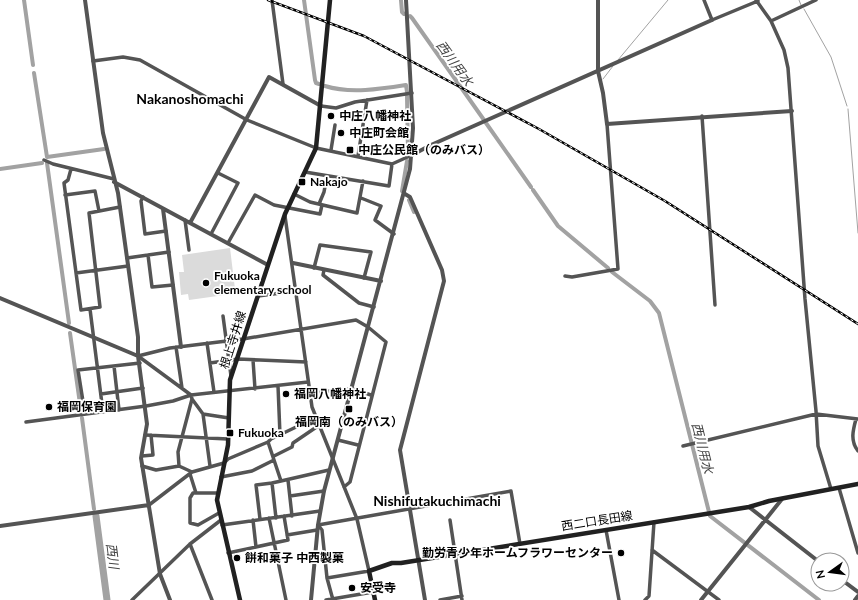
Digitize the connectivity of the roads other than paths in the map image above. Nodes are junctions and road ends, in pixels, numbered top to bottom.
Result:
1 (85, 0) edge
2 (272, 0) edge
3 (330, 0) edge
4 (406, 0) edge
5 (598, 0) edge
6 (704, 0) edge
7 (757, 0) edge
8 (816, 0) edge
9 (712, 20) junction
10 (771, 21) junction
11 (93, 61) junction
12 (598, 71) junction
13 (283, 84) junction
14 (412, 93) junction
15 (367, 100) junction
16 (321, 106) junction
17 (792, 111) junction
18 (702, 116) junction
19 (247, 120) junction
20 (607, 124) junction
21 (335, 125) dead end
22 (316, 148) junction
23 (331, 150) junction
24 (412, 155) junction
25 (358, 156) junction
26 (44, 160) dead end
27 (392, 164) junction
28 (71, 169) junction
29 (305, 172) junction
30 (218, 173) junction
31 (328, 176) junction
32 (114, 180) junction
33 (363, 181) junction
34 (294, 194) junction
35 (405, 194) junction
36 (65, 195) junction
37 (142, 197) junction
38 (361, 198) junction
39 (320, 204) junction
40 (120, 207) junction
41 (288, 208) junction
42 (163, 209) junction
43 (99, 211) junction
44 (285, 214) junction
45 (185, 220) junction
46 (190, 223) junction
47 (166, 231) junction
48 (211, 234) junction
49 (394, 234) junction
50 (228, 243) junction
51 (189, 250) dead end
52 (169, 252) junction
53 (148, 255) junction
54 (127, 258) junction
55 (293, 263) junction
56 (268, 265) junction
57 (128, 266) junction
58 (314, 268) junction
59 (96, 270) junction
60 (324, 270) junction
61 (76, 273) junction
62 (566, 276) dead end
63 (364, 278) junction
64 (380, 281) junction
65 (173, 285) junction
66 (296, 291) junction
67 (258, 296) junction
68 (0, 298) edge
69 (715, 305) dead end
70 (374, 307) junction
71 (90, 309) junction
72 (223, 316) dead end
73 (368, 327) junction
74 (302, 330) junction
75 (93, 338) junction
76 (243, 339) junction
77 (226, 341) junction
78 (208, 343) junction
79 (178, 347) junction
80 (138, 356) junction
81 (238, 359) junction
82 (228, 360) junction
83 (254, 360) junction
84 (306, 362) junction
85 (140, 363) junction
86 (210, 363) junction
87 (114, 366) junction
88 (97, 368) junction
89 (231, 378) junction
90 (308, 382) junction
91 (278, 386) junction
92 (143, 388) junction
93 (182, 388) junction
94 (255, 389) junction
95 (352, 389) junction
96 (117, 392) junction
97 (214, 392) junction
98 (229, 392) junction
99 (310, 393) junction
100 (101, 394) junction
101 (191, 395) junction
102 (371, 395) junction
103 (192, 399) junction
104 (146, 406) junction
105 (119, 410) junction
106 (103, 412) junction
107 (85, 414) junction
108 (203, 414) junction
109 (816, 414) junction
110 (228, 418) junction
111 (315, 418) junction
112 (857, 419) edge
113 (26, 422) dead end
114 (318, 426) junction
115 (145, 435) junction
116 (151, 435) junction
117 (280, 435) junction
118 (182, 436) junction
119 (206, 437) junction
120 (228, 439) junction
121 (338, 440) junction
122 (268, 442) junction
123 (358, 445) junction
124 (684, 446) dead end
125 (858, 451) edge
126 (142, 456) junction
127 (274, 458) junction
128 (332, 461) junction
129 (224, 463) junction
130 (142, 466) junction
131 (180, 466) junction
132 (210, 466) junction
133 (330, 470) junction
134 (191, 473) junction
135 (221, 477) junction
136 (288, 480) junction
137 (281, 481) junction
138 (272, 483) junction
139 (858, 484) edge
140 (344, 487) junction
141 (839, 488) junction
142 (831, 489) junction
143 (324, 491) junction
144 (196, 493) junction
145 (218, 493) junction
146 (290, 496) junction
147 (782, 499) junction
148 (150, 505) junction
149 (749, 507) junction
150 (411, 508) junction
151 (320, 511) junction
152 (219, 513) junction
153 (284, 516) junction
154 (292, 516) junction
155 (269, 518) junction
156 (276, 518) junction
157 (260, 519) junction
158 (357, 519) junction
159 (253, 520) junction
160 (450, 520) dead end
161 (766, 520) junction
162 (654, 522) junction
163 (221, 523) junction
164 (318, 525) junction
165 (0, 526) edge
166 (318, 530) junction
167 (606, 530) junction
168 (287, 535) junction
169 (273, 543) junction
170 (190, 544) junction
171 (520, 544) junction
172 (256, 547) junction
173 (652, 550) junction
174 (228, 553) junction
175 (858, 553) edge
176 (455, 555) junction
177 (810, 555) edge
178 (419, 560) junction
179 (368, 571) junction
180 (160, 574) junction
181 (327, 578) junction
182 (708, 591) junction
183 (373, 592) junction
184 (858, 596) edge
185 (462, 598) edge
186 (332, 599) edge
187 (132, 600) edge
188 (170, 600) edge
189 (212, 600) edge
190 (240, 600) edge
191 (286, 600) edge
192 (311, 600) edge
193 (326, 600) edge
194 (375, 600) edge
195 (425, 600) edge
196 (440, 600) edge
197 (619, 600) edge
198 (645, 600) edge
199 (701, 600) edge
200 (719, 600) edge
201 (856, 600) edge

1 - 11 street
2 - 13 street
3 - 16 main road, 根上寺井線
4 - 14 street
5 - 12 street
6 - 9 street
7 - 9 street
7 - 10 street
8 - 10 street
9 - 12 street
10 - 17 street
11 - 19 street
11 - 32 street
12 - 20 street
12 - 24 street
13 - 16 street
13 - 19 street
14 - 15 street
14 - 24 street
15 - 16 street
15 - 25 street
16 - 22 main road, 根上寺井線
17 - 18 street
17 - 109 street
18 - 20 street
18 - 69 street
19 - 22 street
19 - 30 street
20 - 62 street
21 - 23 street
22 - 23 street
22 - 29 main road, 根上寺井線
23 - 25 street
24 - 27 street
24 - 35 street
25 - 27 street
26 - 28 street
27 - 33 street
28 - 32 street
28 - 36 street
29 - 31 street
29 - 34 main road, 根上寺井線
30 - 46 street
30 - 48 street
31 - 33 street
31 - 39 street
32 - 37 street
32 - 40 street
33 - 38 street
34 - 39 street
34 - 41 main road, 根上寺井線
35 - 49 street
35 - 150 street
36 - 43 street
36 - 61 street
37 - 42 street
37 - 47 street
38 - 39 street
38 - 49 street
39 - 41 street
40 - 43 street
40 - 54 street
41 - 44 main road, 根上寺井線
41 - 50 street
42 - 45 street
42 - 47 street
43 - 59 street
44 - 55 street
44 - 56 main road, 根上寺井線
45 - 46 street
45 - 51 street
46 - 48 street
47 - 52 street
48 - 50 street
49 - 64 street
50 - 56 street
52 - 53 street
52 - 65 street
53 - 54 street
53 - 65 street
54 - 57 street
55 - 58 street
55 - 66 street
56 - 67 main road, 根上寺井線
57 - 59 street
57 - 80 street
58 - 60 street
58 - 63 street
59 - 61 street
59 - 71 street
60 - 63 street
60 - 70 street
61 - 71 street
63 - 64 street
64 - 70 street
65 - 79 street
66 - 67 street
66 - 74 street
67 - 76 main road, 根上寺井線
68 - 75 street
70 - 73 street
71 - 75 street
72 - 77 street
73 - 74 street
73 - 95 street
73 - 102 street
74 - 76 street
74 - 84 street
75 - 80 street
75 - 88 street
76 - 77 street
76 - 81 main road, 根上寺井線
77 - 78 street
77 - 82 street
78 - 79 street
78 - 86 street
79 - 80 street
79 - 93 street
80 - 85 street
80 - 93 street
81 - 82 street
81 - 83 street
81 - 89 main road, 根上寺井線
82 - 86 street
82 - 89 street
83 - 84 street
83 - 94 street
84 - 90 street
85 - 87 street
85 - 92 street
86 - 97 street
87 - 88 street
87 - 96 street
88 - 100 street
88 - 107 street
89 - 98 main road, 根上寺井線
90 - 91 street
90 - 99 street
91 - 94 street
91 - 117 street
92 - 96 street
92 - 104 street
93 - 101 street
94 - 98 street
95 - 99 street
95 - 102 street
95 - 121 street
96 - 100 street
96 - 105 street
97 - 98 street
97 - 101 street
98 - 110 main road, 根上寺井線
99 - 111 street
100 - 106 street
101 - 103 street
101 - 104 street
102 - 123 street
103 - 108 street
103 - 118 street
104 - 105 street
104 - 115 street
105 - 106 street
106 - 107 street
107 - 113 street
108 - 110 street
108 - 119 street
109 - 112 street
109 - 124 street
109 - 142 street
110 - 120 main road, 根上寺井線
111 - 114 street
111 - 117 street
112 - 125 street
114 - 127 street
114 - 128 street
115 - 116 street
115 - 126 street
116 - 118 street
116 - 126 street
117 - 122 street
118 - 119 street
118 - 131 street
119 - 120 street
119 - 132 street
120 - 129 main road, 根上寺井線
121 - 123 street
121 - 128 street
122 - 127 street
122 - 129 street
123 - 140 street
126 - 130 street
127 - 135 street
127 - 137 street
128 - 133 street
128 - 140 street
129 - 132 street
129 - 135 main road, 根上寺井線
130 - 131 street
130 - 148 street
131 - 134 street
132 - 134 street
133 - 136 street
133 - 143 street
134 - 144 street
134 - 148 street
135 - 145 main road, 根上寺井線
136 - 137 street
136 - 146 street
137 - 138 street
138 - 156 street
138 - 157 street
139 - 141 main road, 西二口長田線
140 - 158 street
141 - 142 main road, 西二口長田線
141 - 175 street
142 - 147 main road, 西二口長田線
143 - 146 street
143 - 151 street
144 - 145 street
144 - 152 street
145 - 152 main road, 根上寺井線
146 - 154 street
147 - 149 main road, 西二口長田線
147 - 161 street
148 - 165 street
148 - 180 street
149 - 161 street
149 - 162 main road, 西二口長田線
150 - 158 street
150 - 171 street
150 - 178 street
151 - 154 street
151 - 164 street
152 - 163 main road, 根上寺井線
153 - 154 street
153 - 156 street
153 - 168 street
155 - 156 street
155 - 157 street
155 - 169 street
157 - 159 street
158 - 164 street
158 - 179 street
159 - 163 street
159 - 172 street
160 - 176 street
161 - 177 street
161 - 182 street
162 - 167 main road, 西二口長田線
162 - 173 street
163 - 170 street
163 - 174 main road, 根上寺井線
164 - 166 street
164 - 181 street
166 - 168 street
166 - 192 street
167 - 171 main road, 西二口長田線
167 - 197 street
168 - 169 street
169 - 172 street
169 - 191 street
170 - 180 street
170 - 189 street
171 - 176 main road, 西二口長田線
172 - 174 street
173 - 182 street
173 - 198 street
174 - 190 main road, 根上寺井線
176 - 178 main road, 西二口長田線
176 - 185 street
178 - 179 main road, 西二口長田線
178 - 195 street
179 - 181 street
179 - 183 main road
180 - 187 street
180 - 188 street
181 - 186 street
182 - 199 street
182 - 200 street
183 - 186 street
183 - 194 main road
184 - 201 street
185 - 196 street
186 - 193 street

